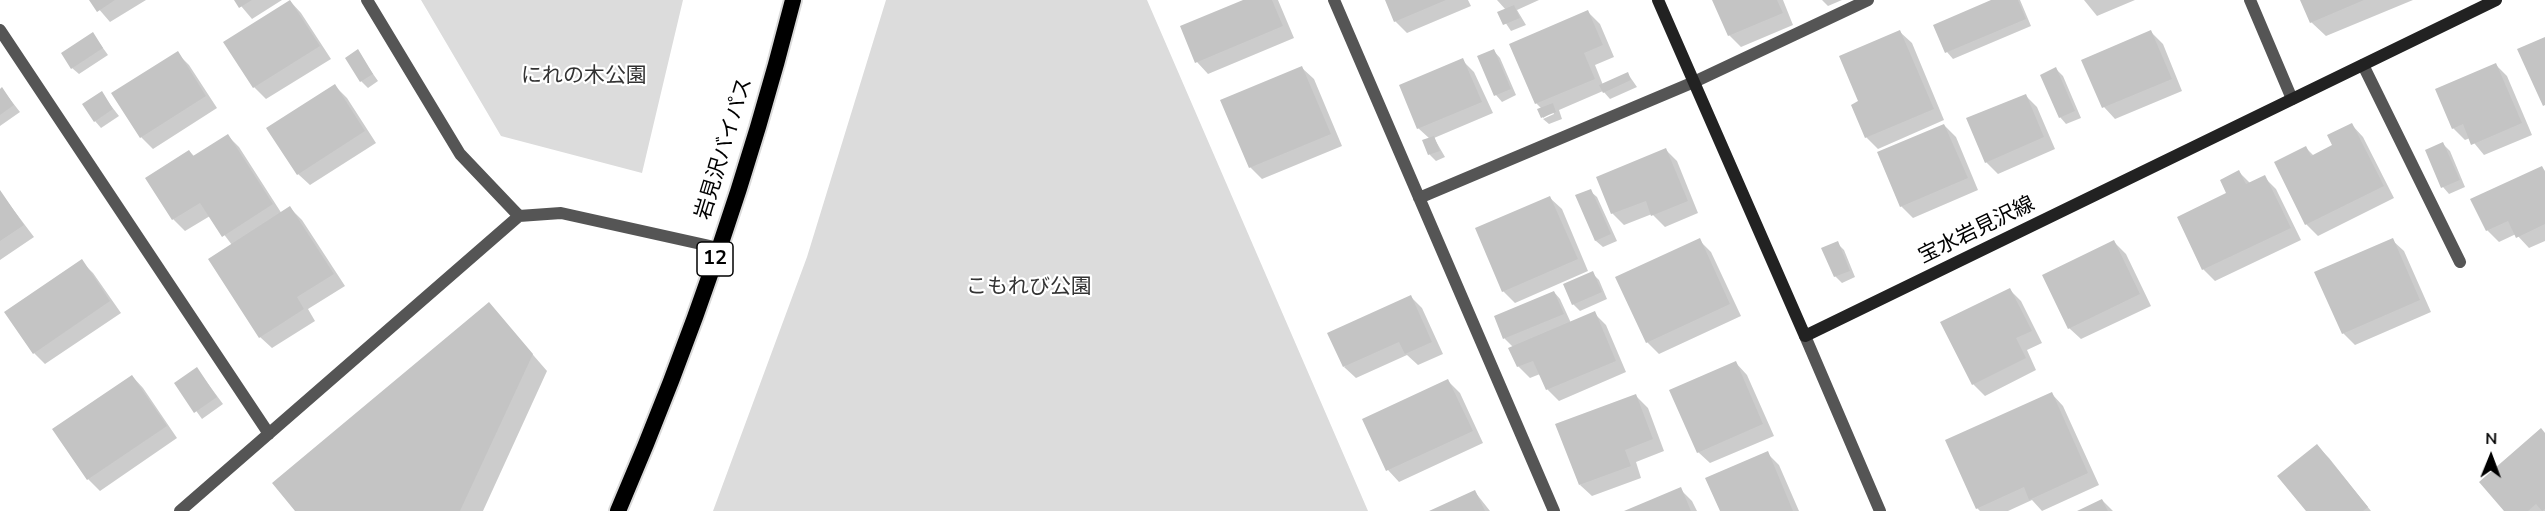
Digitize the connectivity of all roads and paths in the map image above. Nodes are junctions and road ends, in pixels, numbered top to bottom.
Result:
1 (367, 0) edge
2 (793, 0) edge
3 (1334, 0) edge
4 (1658, 0) edge
5 (1868, 0) edge
6 (2250, 0) edge
7 (2496, 0) edge
8 (0, 30) edge
9 (2363, 64) junction
10 (1694, 82) junction
11 (2292, 99) junction
12 (1419, 198) junction
13 (519, 216) junction
14 (719, 248) junction
15 (2460, 262) dead end
16 (1805, 336) junction
17 (269, 434) junction
18 (180, 511) edge
19 (618, 511) edge
20 (1554, 511) edge
21 (1880, 511) edge

1 - 13 street
2 - 14 highway, 岩見沢バイパス / 12
3 - 12 street
4 - 10 main road
5 - 10 street
6 - 11 street
7 - 9 main road, 宝水岩見沢線
8 - 17 street
9 - 11 main road, 宝水岩見沢線
9 - 15 street
10 - 12 street
10 - 16 main road
11 - 16 main road, 宝水岩見沢線
12 - 20 street
13 - 14 street
13 - 17 street
14 - 19 highway, 岩見沢バイパス / 12
16 - 21 street
17 - 18 street

